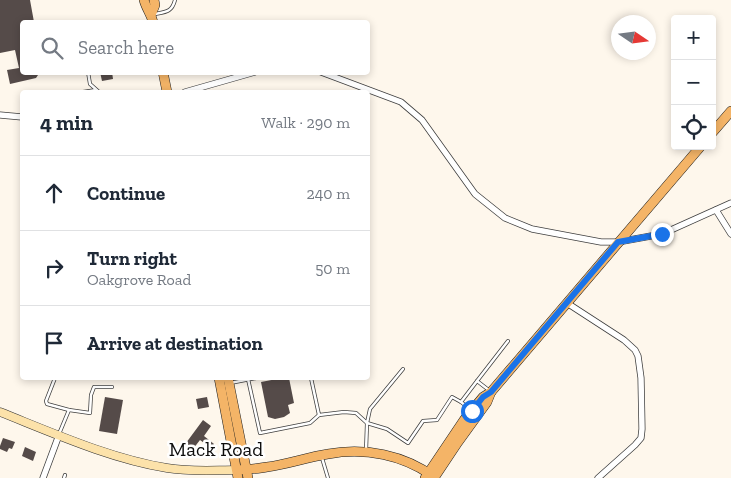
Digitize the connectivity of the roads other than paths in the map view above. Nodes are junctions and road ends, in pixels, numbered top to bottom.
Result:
1 (144, 0) edge
2 (154, 0) edge
3 (175, 0) edge
4 (152, 19) edge
5 (88, 75) edge
6 (164, 75) edge
7 (244, 75) edge
8 (329, 75) edge
9 (96, 90) edge
10 (167, 90) edge
11 (192, 90) edge
12 (369, 90) edge
13 (370, 90) edge
14 (731, 111) edge
15 (0, 115) edge
16 (20, 116) edge
17 (716, 128) edge
18 (698, 150) edge
19 (731, 204) edge
20 (716, 210) junction
21 (731, 234) edge
22 (618, 242) junction
23 (567, 303) junction
24 (508, 341) dead end
25 (403, 369) dead end
26 (54, 380) edge
27 (220, 380) edge
28 (228, 380) edge
29 (248, 380) edge
30 (311, 380) edge
31 (476, 381) junction
32 (112, 387) dead end
33 (491, 392) junction
34 (461, 402) junction
35 (68, 410) junction
36 (472, 411) junction
37 (0, 412) edge
38 (319, 415) junction
39 (367, 423) junction
40 (59, 435) junction
41 (366, 452) junction
42 (321, 455) junction
43 (247, 473) edge
44 (238, 474) edge
45 (431, 477) edge
46 (44, 478) edge
47 (328, 478) edge
48 (598, 478) edge

1 - 4 main road
2 - 4 main road
3 - 4 lane
5 - 9 lane
6 - 10 main road
7 - 11 street
8 - 12 street
13 - 22 street
14 - 17 main road
15 - 16 street
18 - 22 main road
19 - 20 street
20 - 21 street
20 - 22 street
22 - 23 main road
23 - 33 main road
23 - 48 street
24 - 31 lane
25 - 39 lane
26 - 35 lane
27 - 44 main road
28 - 43 main road
29 - 38 lane
30 - 38 lane
31 - 33 lane
31 - 34 lane
32 - 35 lane
33 - 36 main road
33 - 45 main road
34 - 36 lane
34 - 39 lane
35 - 40 lane
36 - 45 main road
37 - 40 main road, Mack Road
38 - 39 lane
39 - 41 lane
40 - 44 main road, Mack Road
40 - 46 street
41 - 42 main road, Mack Road
41 - 45 main road, Mack Road
42 - 43 main road, Mack Road
42 - 47 lane
43 - 44 main road, Mack Road

